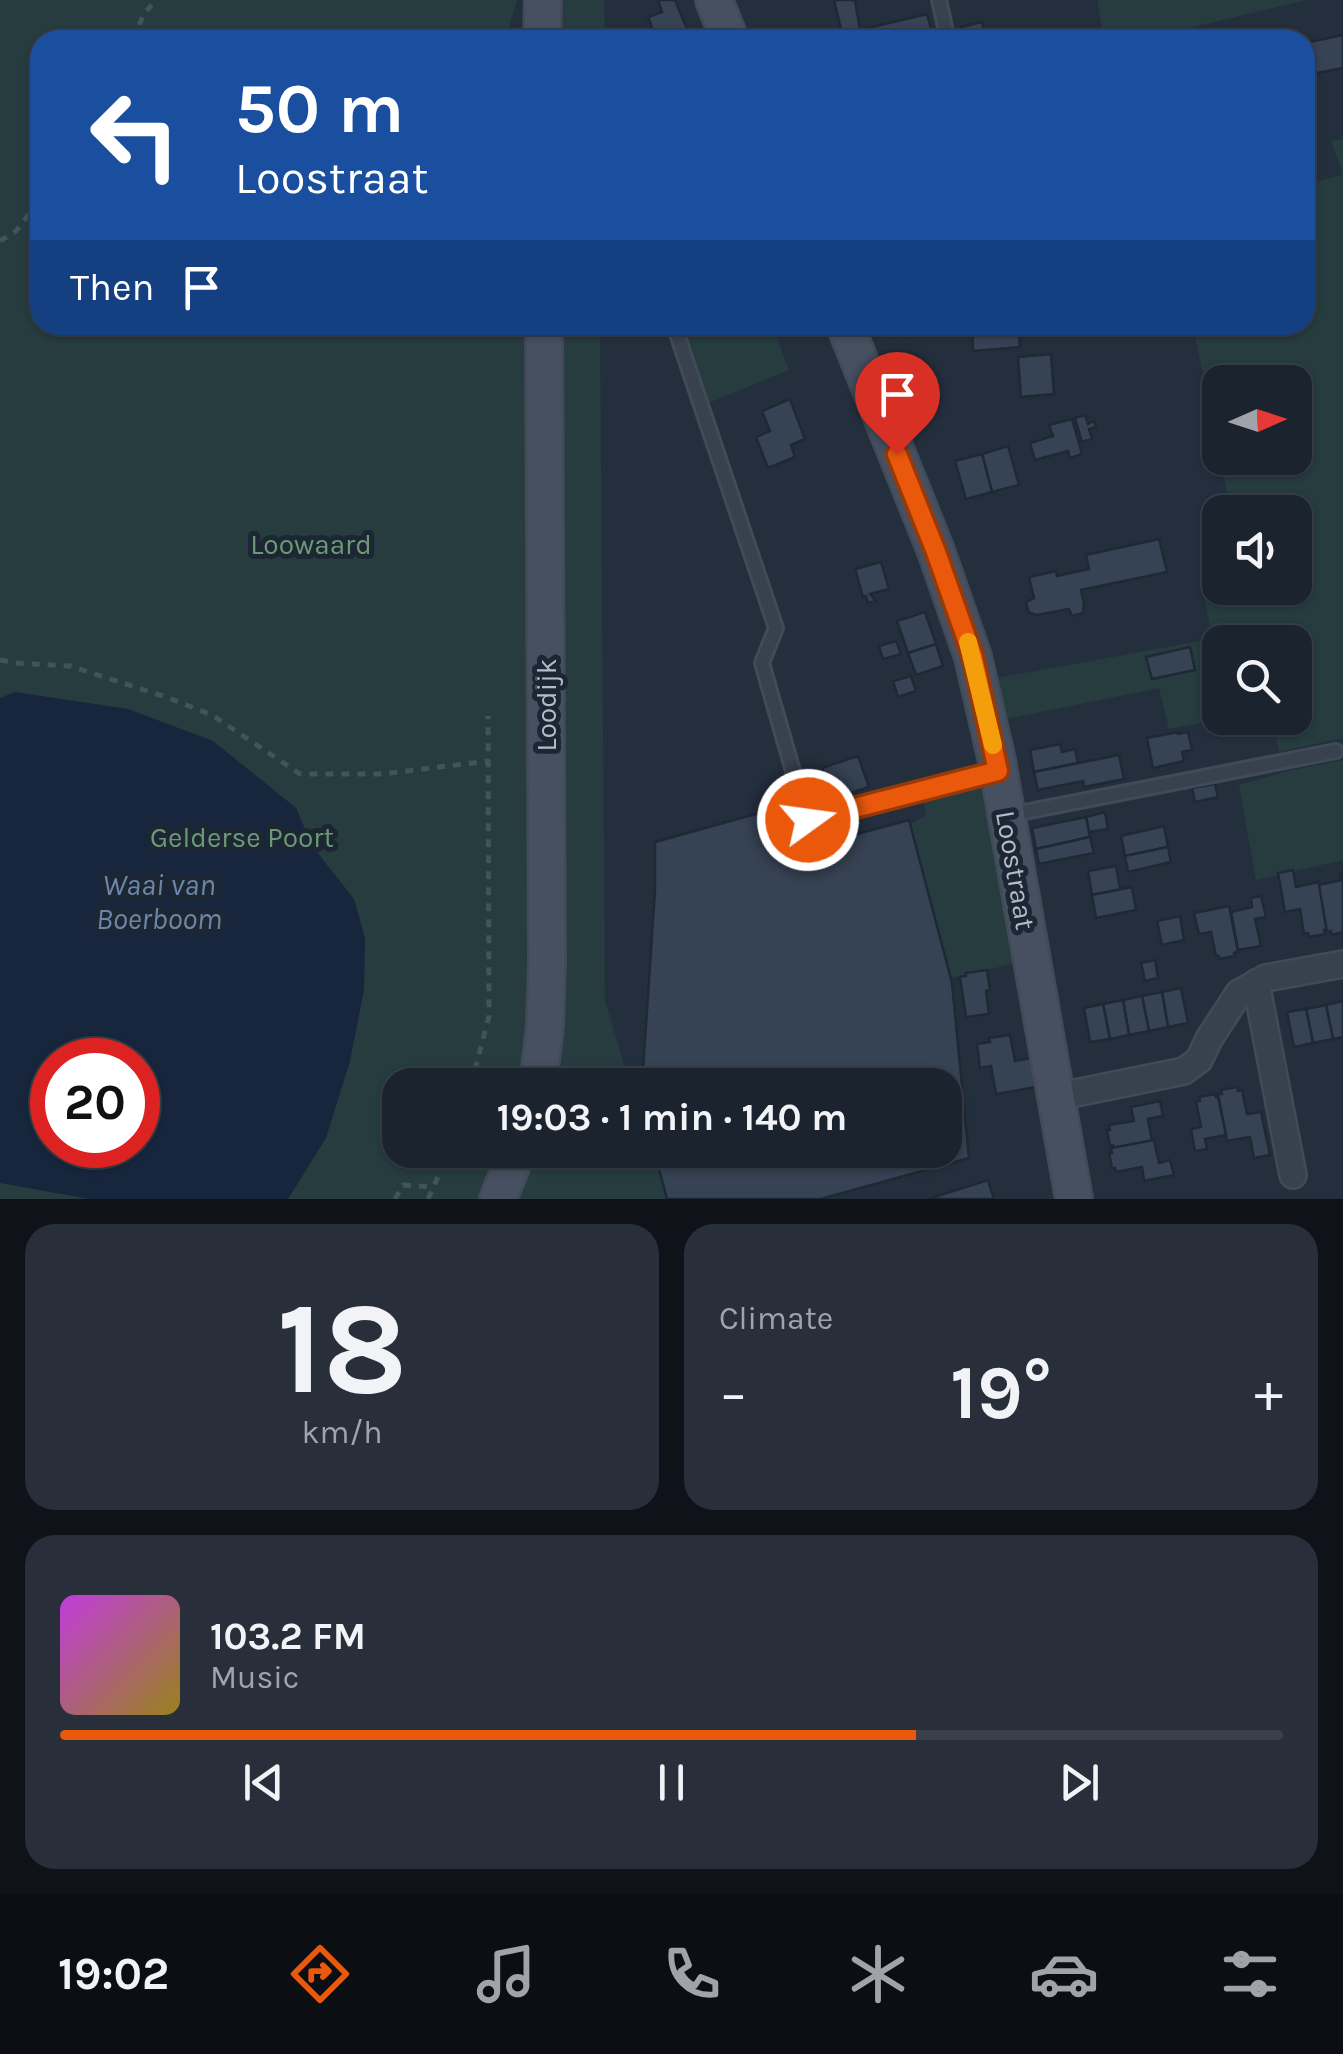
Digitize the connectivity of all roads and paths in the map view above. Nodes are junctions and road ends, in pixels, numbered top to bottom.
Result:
1 (156, 0) edge
2 (543, 0) edge
3 (714, 0) edge
4 (939, 0) edge
5 (137, 30) edge
6 (542, 30) edge
7 (726, 30) edge
8 (946, 30) edge
9 (30, 213) edge
10 (0, 242) edge
11 (544, 335) edge
12 (677, 335) edge
13 (850, 335) edge
14 (0, 660) edge
15 (488, 716) dead end
16 (1336, 751) dead end
17 (489, 761) junction
18 (998, 771) junction
19 (1006, 816) junction
20 (1343, 964) edge
21 (1256, 983) junction
22 (475, 1068) edge
23 (540, 1068) edge
24 (1056, 1097) junction
25 (442, 1168) edge
26 (511, 1168) edge
27 (1294, 1175) dead end
28 (433, 1187) junction
29 (395, 1199) edge
30 (428, 1199) edge
31 (498, 1199) edge
32 (1074, 1199) edge

1 - 5 path
2 - 6 street
3 - 7 street
4 - 8 lane
9 - 10 path
11 - 23 street, Loodijk
12 - 18 lane
13 - 18 street, Loostraat
14 - 17 path
15 - 17 path
16 - 19 lane
17 - 22 path
18 - 19 street, Loostraat
19 - 24 street, Loostraat
20 - 21 street
21 - 24 street
21 - 27 street
24 - 32 street, Loostraat
25 - 28 path
26 - 31 street
28 - 29 path
28 - 30 path

